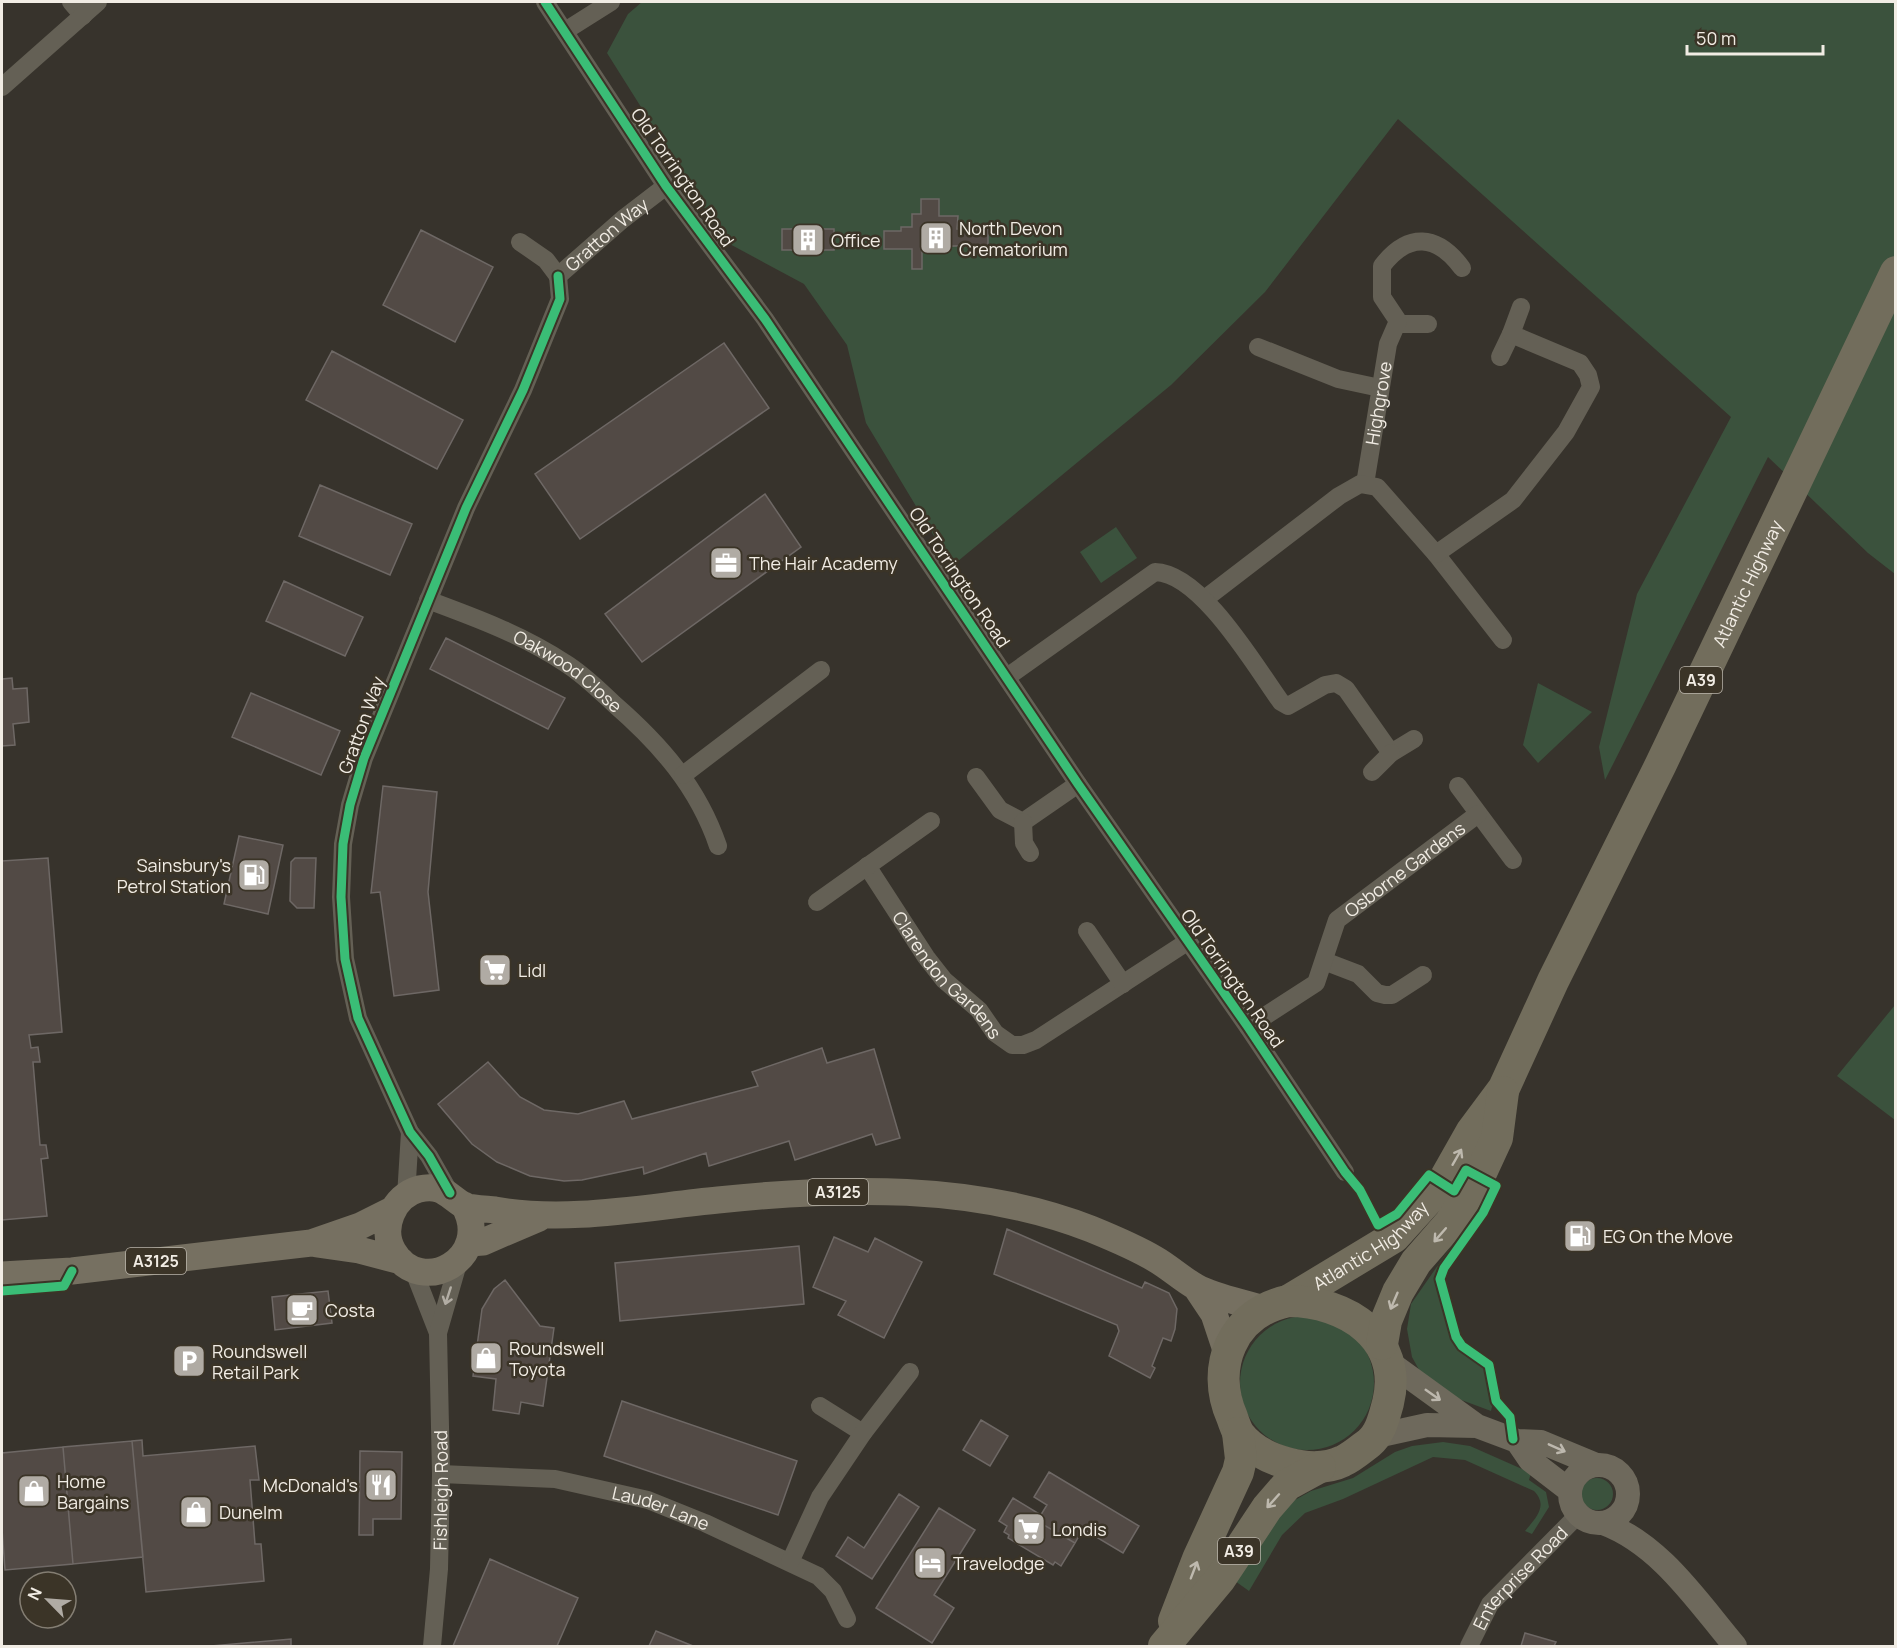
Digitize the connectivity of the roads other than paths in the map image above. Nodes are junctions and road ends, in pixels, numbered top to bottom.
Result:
1 (71, 2) edge
2 (98, 2) edge
3 (545, 2) edge
4 (611, 2) edge
5 (83, 16) junction
6 (565, 31) junction
7 (2, 87) edge
8 (666, 186) junction
9 (520, 242) dead end
10 (1462, 268) dead end
11 (1896, 272) edge
12 (558, 276) junction
13 (1521, 307) dead end
14 (1397, 324) junction
15 (1428, 324) dead end
16 (1511, 334) junction
17 (1258, 347) dead end
18 (1500, 357) dead end
19 (1380, 388) junction
20 (1365, 484) junction
21 (1437, 554) junction
22 (1206, 598) junction
23 (428, 600) junction
24 (1503, 639) dead end
25 (821, 670) dead end
26 (1007, 677) junction
27 (1414, 739) dead end
28 (1391, 753) junction
29 (1372, 772) dead end
30 (683, 775) junction
31 (976, 777) dead end
32 (1078, 784) junction
33 (1458, 786) dead end
34 (1478, 813) junction
35 (931, 820) dead end
36 (1023, 822) junction
37 (718, 846) dead end
38 (1030, 853) dead end
39 (1512, 860) dead end
40 (867, 866) junction
41 (817, 902) dead end
42 (1087, 931) dead end
43 (1187, 942) junction
44 (1324, 961) junction
45 (1423, 975) dead end
46 (1123, 984) junction
47 (1248, 1027) junction
48 (1504, 1088) junction
49 (410, 1132) junction
50 (1345, 1172) dead end
51 (457, 1199) junction
52 (400, 1202) junction
53 (543, 1216) junction
54 (311, 1243) junction
55 (464, 1251) junction
56 (407, 1265) junction
57 (2, 1275) edge
58 (1196, 1287) junction
59 (1275, 1305) junction
60 (438, 1333) junction
61 (1227, 1353) junction
62 (1386, 1353) junction
63 (910, 1372) dead end
64 (820, 1406) dead end
65 (1477, 1426) junction
66 (862, 1433) junction
67 (1238, 1433) junction
68 (1377, 1436) junction
69 (1517, 1441) junction
70 (1594, 1464) junction
71 (1320, 1467) junction
72 (441, 1474) junction
73 (1569, 1490) junction
74 (1628, 1494) junction
75 (1578, 1515) junction
76 (1603, 1523) junction
77 (1647, 1546) junction
78 (790, 1562) junction
79 (847, 1619) dead end
80 (1165, 1645) edge
81 (432, 1647) edge
82 (1469, 1647) edge
83 (1735, 1647) edge

1 - 5 street
2 - 5 street
3 - 6 street, Old Torrington Road
4 - 6 street
5 - 7 street
6 - 8 street, Old Torrington Road
8 - 12 street, Gratton Way
8 - 26 street, Old Torrington Road
9 - 12 street
10 - 14 street
11 - 48 highway, Atlantic Highway / A39
12 - 23 street, Gratton Way
13 - 16 street
14 - 15 street
14 - 19 street, Highgrove
16 - 18 street
16 - 21 street
17 - 19 street
19 - 20 street, Highgrove
20 - 21 street
20 - 22 street
21 - 24 street
22 - 26 street
22 - 28 street
23 - 30 street, Oakwood Close
23 - 49 street, Gratton Way
25 - 30 street
26 - 32 street, Old Torrington Road
27 - 28 street
28 - 29 street
30 - 37 street, Oakwood Close
31 - 36 street
32 - 36 street
32 - 43 street, Old Torrington Road
33 - 34 street, Osborne Gardens
34 - 39 street, Osborne Gardens
34 - 44 street, Osborne Gardens
35 - 40 street
36 - 38 street
40 - 41 street
40 - 46 street, Clarendon Gardens
42 - 46 street
43 - 46 street, Clarendon Gardens
43 - 47 street, Old Torrington Road
44 - 45 street
44 - 47 street, Osborne Gardens
47 - 50 street, Old Torrington Road
59 -> 48 highway, Atlantic Highway / A39
48 -> 62 highway, Atlantic Highway / A39
49 - 51 street, Gratton Way
49 - 52 street, Gratton Way
51 - 52 main road
51 - 53 main road, A3125
51 - 55 main road
52 - 54 main road, A3125
52 - 56 main road
53 - 55 main road, A3125
53 - 58 main road, A3125
54 - 56 main road, A3125
54 - 57 main road, A3125
55 - 56 main road
55 -> 60 street, Fishleigh Road
56 - 60 street, Fishleigh Road
58 - 59 main road, A3125
58 - 61 main road, A3125
59 - 61 highway
59 - 62 highway
60 - 72 street, Fishleigh Road
61 - 67 highway
62 -> 65 main road
62 - 68 highway
63 - 66 street
64 - 66 street
65 - 68 main road
65 - 69 main road
66 - 78 street
67 - 71 highway
80 -> 67 highway, A39
68 - 71 highway
69 -> 70 main road
69 - 73 main road
70 - 73 main road
70 - 74 main road
71 -> 80 highway, A39
72 - 78 street, Lauder Lane
72 - 81 street, Fishleigh Road
73 - 75 main road
74 - 76 main road
74 - 77 main road
75 - 76 main road
75 - 82 street, Enterprise Road
76 - 77 main road
77 - 83 main road
78 - 79 street, Lauder Lane

